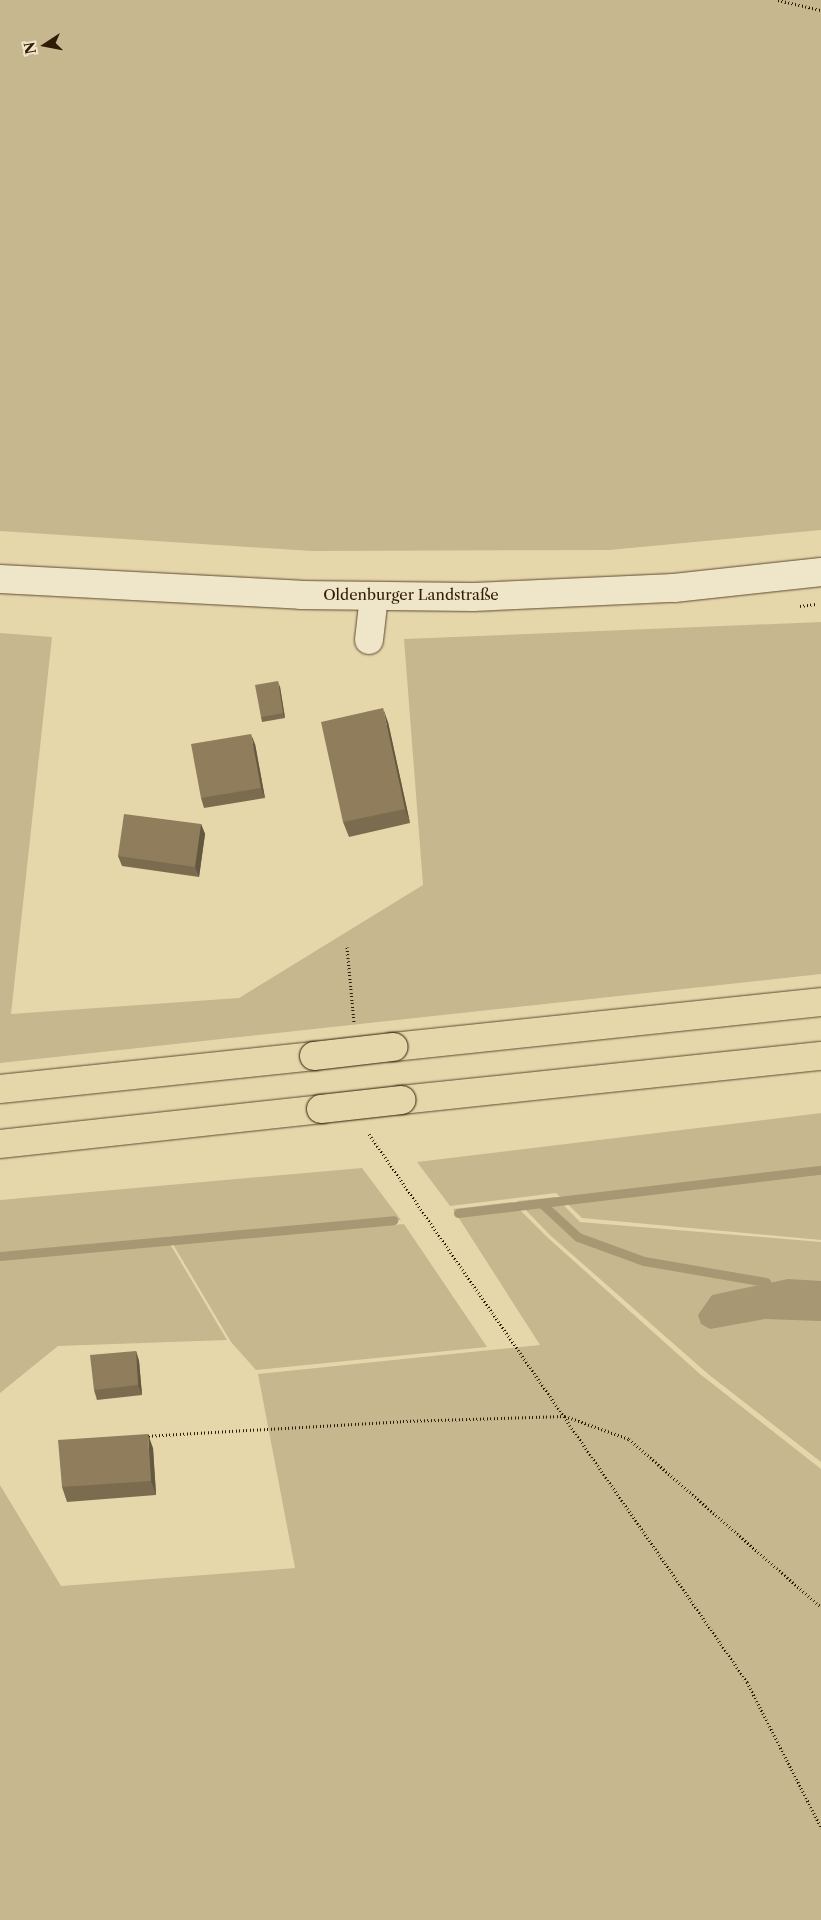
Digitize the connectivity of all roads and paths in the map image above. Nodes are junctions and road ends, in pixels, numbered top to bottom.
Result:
1 (778, 0) edge
2 (821, 10) edge
3 (821, 572) edge
4 (0, 579) edge
5 (374, 596) junction
6 (369, 640) dead end
7 (347, 947) dead end
8 (821, 1002) edge
9 (355, 1032) dead end
10 (821, 1056) edge
11 (0, 1089) edge
12 (364, 1127) dead end
13 (0, 1144) edge
14 (565, 1416) junction
15 (136, 1436) edge
16 (821, 1607) edge
17 (821, 1827) edge

1 - 2 path
3 - 5 street, Oldenburger Landstraße
4 - 5 street, Oldenburger Landstraße
5 - 6 street
7 - 9 path
8 - 11 highway, bridge
10 - 13 highway, bridge
12 - 14 path
14 - 15 path
14 - 16 path
14 - 17 path

